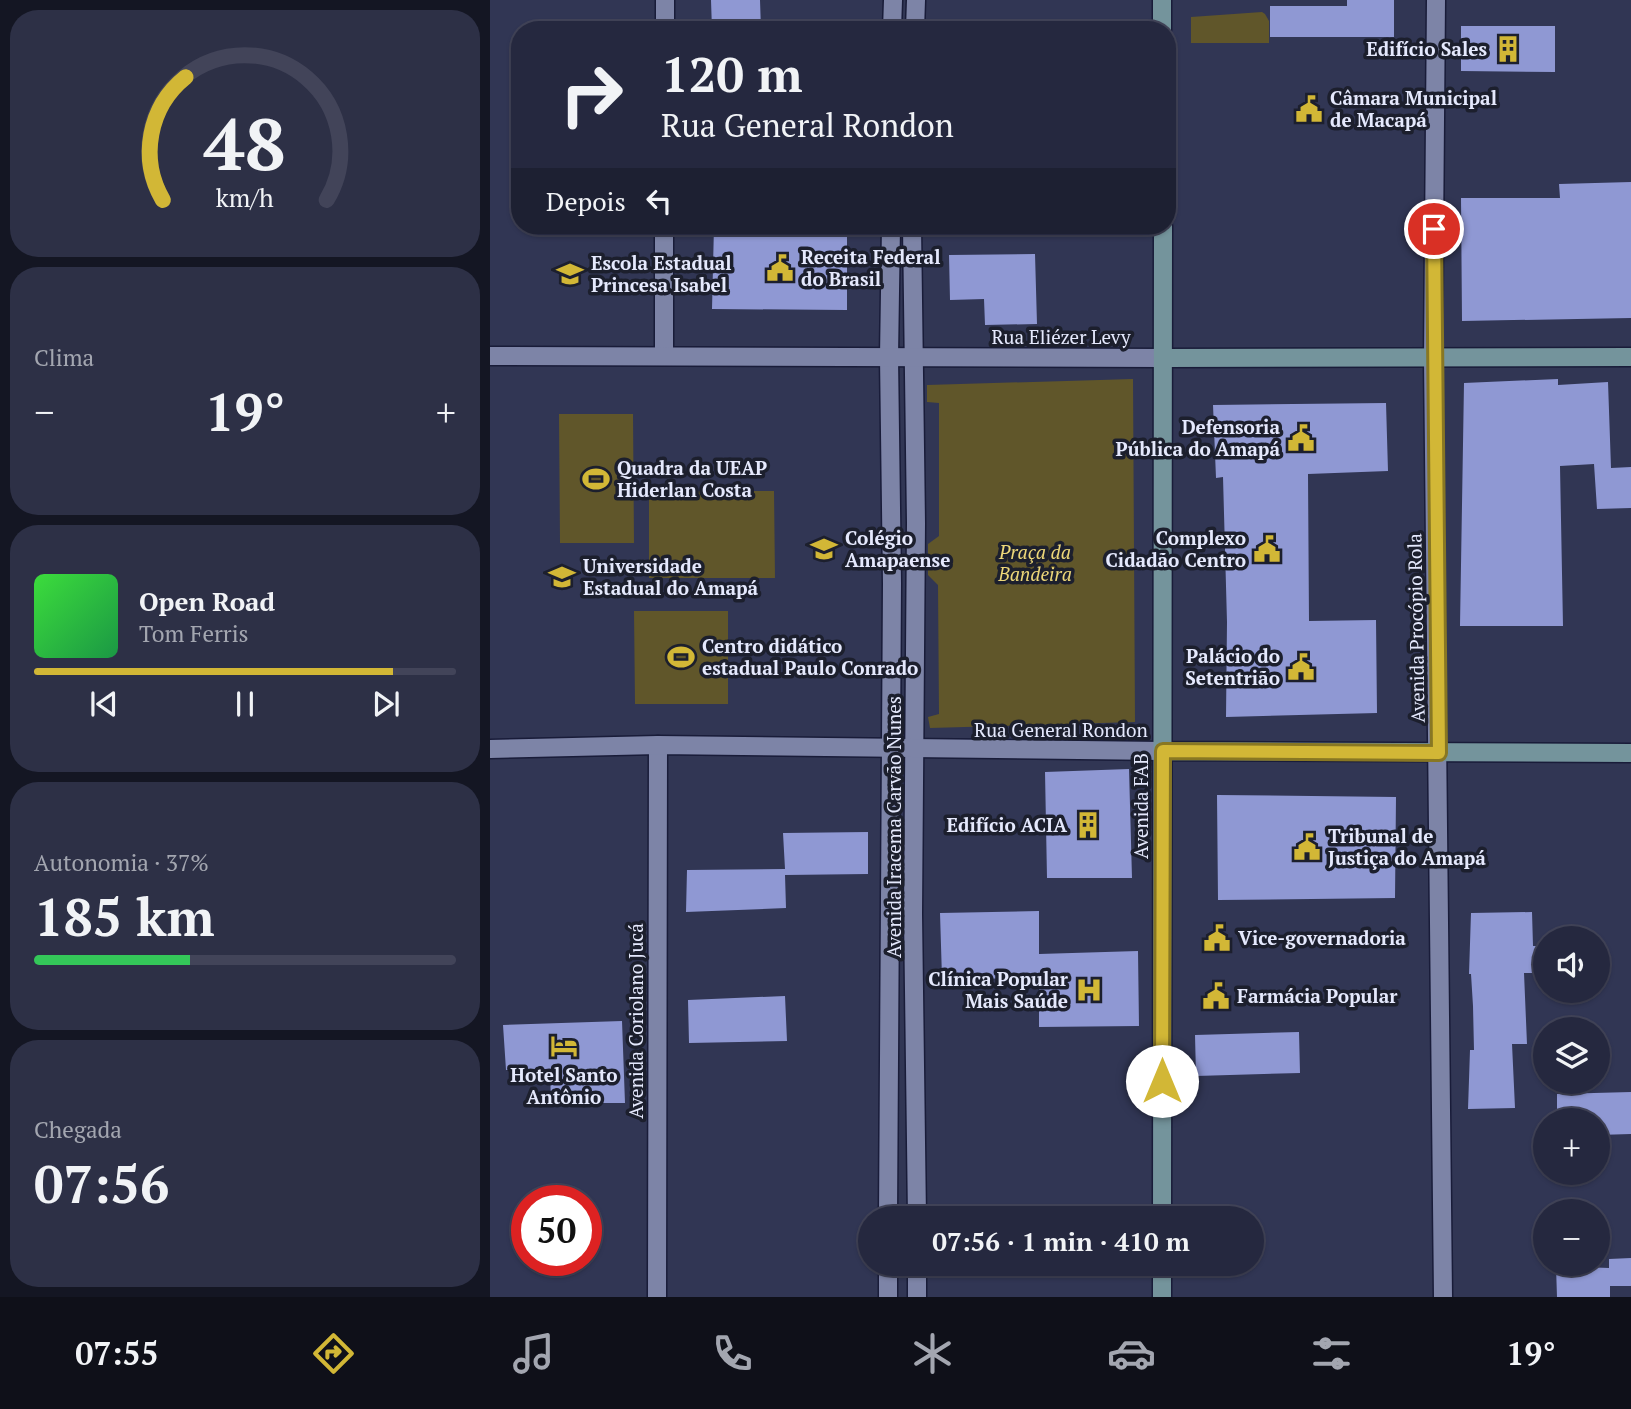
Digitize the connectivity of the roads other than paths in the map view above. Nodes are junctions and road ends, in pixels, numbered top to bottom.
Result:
1 (665, 0) edge
2 (893, 0) edge
3 (916, 0) edge
4 (1162, 0) edge
5 (1436, 0) edge
6 (665, 21) edge
7 (892, 21) edge
8 (915, 21) edge
9 (1163, 21) edge
10 (664, 235) edge
11 (891, 235) edge
12 (912, 235) edge
13 (1164, 235) edge
14 (664, 355) junction
15 (490, 356) edge
16 (889, 357) junction
17 (913, 357) junction
18 (1163, 358) junction
19 (1631, 358) edge
20 (1433, 359) junction
21 (891, 522) junction
22 (916, 523) junction
23 (892, 583) junction
24 (915, 583) junction
25 (658, 745) junction
26 (490, 749) edge
27 (890, 749) junction
28 (915, 750) junction
29 (1163, 751) junction
30 (1439, 753) junction
31 (1631, 753) edge
32 (889, 914) junction
33 (913, 914) junction
34 (888, 1206) edge
35 (917, 1206) edge
36 (1162, 1206) edge
37 (888, 1276) edge
38 (917, 1276) edge
39 (1162, 1276) edge
40 (657, 1297) edge
41 (888, 1297) edge
42 (917, 1297) edge
43 (1162, 1297) edge
44 (1443, 1297) edge

1 - 6 street
2 - 7 street
3 - 8 street
4 - 9 main road
5 - 20 street, Avenida Procópio Rola
10 - 14 street
11 - 16 street, Avenida Iracema Carvão Nunes
12 - 17 street, Avenida Iracema Carvão Nunes
13 - 18 main road, Avenida FAB
14 - 15 street, Rua Eliézer Levy
14 - 16 street, Rua Eliézer Levy
16 - 17 street, Rua Eliézer Levy
16 - 21 street, Avenida Iracema Carvão Nunes
17 - 18 street, Rua Eliézer Levy
17 - 22 street, Avenida Iracema Carvão Nunes
18 - 20 main road, Rua Eliézer Levy
18 - 29 main road, Avenida FAB
19 - 20 main road, Rua Eliézer Levy
20 - 30 street, Avenida Procópio Rola
21 - 22 street
21 - 23 street, Avenida Iracema Carvão Nunes
22 - 24 street, Avenida Iracema Carvão Nunes
23 - 24 street
23 - 27 street, Avenida Iracema Carvão Nunes
24 - 28 street, Avenida Iracema Carvão Nunes
25 - 26 street, Rua General Rondon
25 - 27 street, Rua General Rondon
25 - 40 street, Avenida Coriolano Jucá
27 - 28 street, Rua General Rondon
27 - 32 street, Avenida Iracema Carvão Nunes
28 - 29 street, Rua General Rondon
28 - 33 street, Avenida Iracema Carvão Nunes
29 - 30 main road, Rua General Rondon
29 - 36 main road, Avenida FAB
30 - 31 main road, Rua General Rondon
30 - 44 street, Avenida Procópio Rola
32 - 33 street
32 - 34 street, Avenida Iracema Carvão Nunes
33 - 35 street, Avenida Iracema Carvão Nunes
37 - 41 street
38 - 42 street
39 - 43 main road

